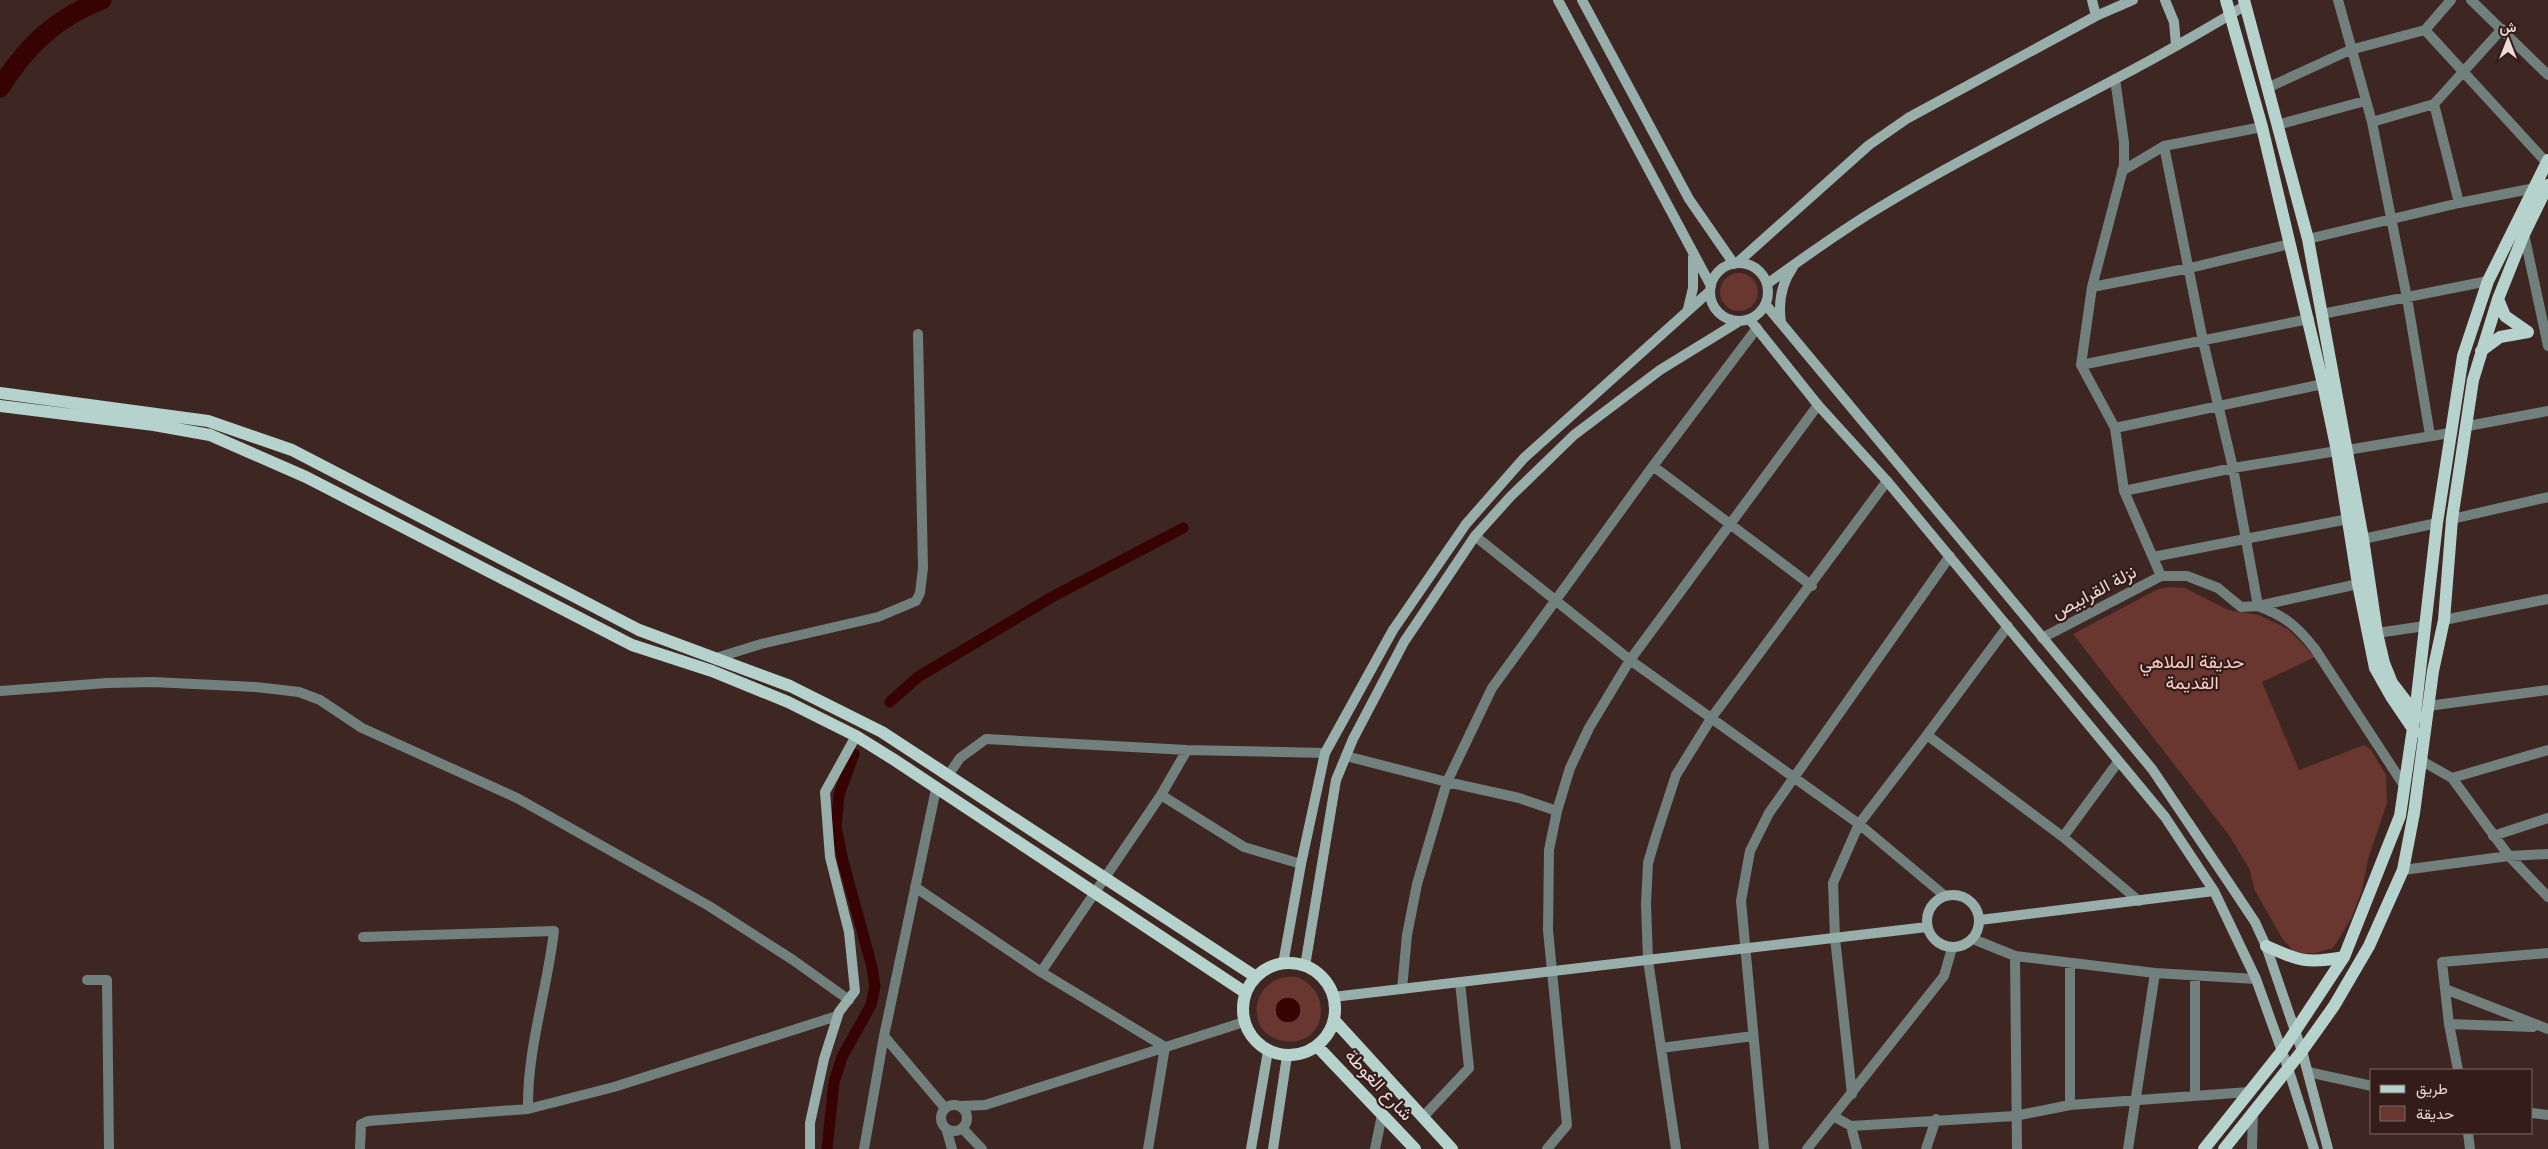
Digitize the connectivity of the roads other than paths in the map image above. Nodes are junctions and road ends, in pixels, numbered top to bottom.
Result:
1 (1558, 0) edge
2 (1582, 0) edge
3 (2092, 0) edge
4 (2133, 0) edge
5 (2165, 0) edge
6 (2226, 0) edge
7 (2338, 0) edge
8 (2451, 0) edge
9 (2471, 0) edge
10 (2248, 2) edge
11 (2230, 15) junction
12 (2096, 16) junction
13 (2502, 29) junction
14 (2425, 30) junction
15 (2176, 45) junction
16 (2350, 50) junction
17 (2464, 71) junction
18 (2548, 75) edge
19 (2115, 79) junction
20 (2267, 88) junction
21 (2365, 101) junction
22 (2434, 104) junction
23 (2372, 122) junction
24 (2277, 125) junction
25 (2262, 127) junction
26 (2164, 146) junction
27 (2547, 161) edge
28 (2122, 171) junction
29 (2548, 185) edge
30 (2535, 188) junction
31 (2459, 203) junction
32 (2392, 220) junction
33 (2524, 234) junction
34 (2308, 239) junction
35 (2290, 244) junction
36 (1692, 254) junction
37 (1796, 262) junction
38 (1736, 264) junction
39 (2190, 268) junction
40 (2488, 281) junction
41 (1767, 284) junction
42 (2092, 287) junction
43 (1710, 289) junction
44 (2407, 298) junction
45 (2498, 299) junction
46 (1766, 305) junction
47 (1688, 310) junction
48 (2322, 314) junction
49 (2309, 319) junction
50 (1738, 322) junction
51 (1781, 323) junction
52 (1754, 324) junction
53 (2546, 328) edge
54 (2528, 332) junction
55 (918, 334) dead end
56 (2203, 341) junction
57 (2548, 346) edge
58 (2481, 350) junction
59 (2082, 365) junction
60 (2323, 384) junction
61 (0, 393) edge
62 (1818, 404) junction
63 (2218, 404) junction
64 (0, 406) edge
65 (2548, 411) edge
66 (2468, 426) junction
67 (2114, 428) junction
68 (2450, 433) junction
69 (2430, 435) junction
70 (2342, 450) junction
71 (1653, 466) junction
72 (2233, 468) junction
73 (1888, 481) junction
74 (2124, 491) junction
75 (2548, 497) edge
76 (2348, 519) junction
77 (2452, 519) junction
78 (2437, 523) junction
79 (1730, 524) junction
80 (1475, 536) junction
81 (2245, 538) junction
82 (2363, 539) junction
83 (1950, 556) junction
84 (2153, 557) junction
85 (2161, 576) junction
86 (2358, 584) junction
87 (1812, 586) junction
88 (2548, 599) edge
89 (1557, 600) junction
90 (2258, 606) junction
91 (2444, 620) junction
92 (2008, 626) junction
93 (2426, 626) junction
94 (2377, 633) junction
95 (2042, 638) junction
96 (716, 658) junction
97 (1630, 660) junction
98 (2548, 690) edge
99 (0, 691) edge
100 (2428, 706) junction
101 (2415, 714) junction
102 (1712, 717) junction
103 (2426, 723) junction
104 (2412, 729) junction
105 (1926, 735) junction
106 (856, 736) junction
107 (2422, 740) junction
108 (1187, 750) junction
109 (2548, 750) edge
110 (1324, 753) junction
111 (1346, 756) junction
112 (2422, 761) junction
113 (2118, 762) junction
114 (949, 774) junction
115 (1795, 776) junction
116 (2452, 778) junction
117 (1447, 782) junction
118 (2405, 787) junction
119 (936, 789) junction
120 (1161, 795) junction
121 (1557, 810) junction
122 (2548, 818) edge
123 (1860, 824) junction
124 (2493, 836) junction
125 (2063, 837) junction
126 (2548, 854) edge
127 (2508, 856) junction
128 (1301, 864) junction
129 (2403, 870) junction
130 (1104, 878) junction
131 (915, 887) junction
132 (2214, 891) junction
133 (1095, 892) junction
134 (1945, 896) junction
135 (2548, 897) edge
136 (2139, 902) junction
137 (1980, 920) junction
138 (1927, 927) junction
139 (363, 937) dead end
140 (1835, 938) junction
141 (1973, 939) junction
142 (2266, 946) junction
143 (1952, 948) junction
144 (1744, 949) junction
145 (2548, 954) edge
146 (2015, 956) junction
147 (2344, 958) junction
148 (1648, 960) junction
149 (2070, 963) junction
150 (1283, 964) junction
151 (1305, 966) junction
152 (1041, 972) junction
153 (1551, 972) junction
154 (2155, 973) junction
155 (2196, 976) junction
156 (1256, 977) junction
157 (2256, 979) junction
158 (87, 980) dead end
159 (1460, 982) junction
160 (1402, 989) junction
161 (2445, 989) junction
162 (1246, 993) junction
163 (1333, 997) junction
164 (849, 1000) junction
165 (837, 1016) junction
166 (1334, 1020) junction
167 (1244, 1022) junction
168 (2449, 1024) junction
169 (2545, 1029) edge
170 (2296, 1031) junction
171 (884, 1036) junction
172 (1753, 1036) junction
173 (1317, 1046) junction
174 (1165, 1047) junction
175 (1661, 1048) junction
176 (1268, 1051) junction
177 (2302, 1051) junction
178 (2282, 1052) junction
179 (1287, 1056) junction
180 (2288, 1068) junction
181 (2458, 1069) edge
182 (2308, 1072) junction
183 (2370, 1086) edge
184 (2249, 1092) junction
185 (1852, 1094) junction
186 (2195, 1095) junction
187 (2136, 1100) junction
188 (985, 1105) junction
189 (2070, 1105) junction
190 (960, 1106) junction
191 (945, 1108) junction
192 (528, 1109) junction
193 (2253, 1112) junction
194 (2533, 1114) edge
195 (1382, 1115) junction
196 (2548, 1115) edge
197 (1833, 1116) junction
198 (2015, 1116) junction
199 (1423, 1117) junction
200 (1936, 1120) junction
201 (1851, 1126) junction
202 (962, 1127) junction
203 (946, 1128) junction
204 (2468, 1134) edge
205 (1552, 1147) edge
206 (109, 1149) edge
207 (360, 1149) edge
208 (810, 1149) edge
209 (864, 1149) edge
210 (952, 1149) edge
211 (982, 1149) edge
212 (1148, 1149) edge
213 (1251, 1149) edge
214 (1272, 1149) edge
215 (1375, 1149) edge
216 (1415, 1149) edge
217 (1452, 1149) edge
218 (1676, 1149) edge
219 (1764, 1149) edge
220 (1807, 1149) edge
221 (1857, 1149) edge
222 (1926, 1149) edge
223 (2017, 1149) edge
224 (2128, 1149) edge
225 (2204, 1149) edge
226 (2224, 1149) edge
227 (2252, 1149) edge
228 (2314, 1149) edge
229 (2328, 1149) edge
230 (2470, 1149) edge

1 - 36 main road
2 - 38 main road
3 - 12 main road
4 - 12 main road
5 - 15 main road
6 - 11 main road
7 - 16 street
8 - 14 street
9 - 13 street
10 - 11 main road
10 - 20 main road
11 - 15 main road
11 - 25 main road
12 - 38 main road
13 - 17 street
13 - 18 street
14 - 16 street
14 - 17 street
15 - 19 main road
16 - 20 street
16 - 21 street
17 - 22 street
17 - 27 street
19 - 28 street
19 - 37 main road
20 - 24 main road
21 - 23 street
21 - 24 street
22 - 23 street
22 - 31 street
23 - 32 street
24 - 34 main road
25 - 26 street
25 - 35 main road
26 - 28 street
26 - 39 street
27 - 30 main road
28 - 42 street
29 - 33 main road
30 - 31 street
30 - 40 main road
31 - 32 street
32 - 34 street
32 - 44 street
33 - 45 main road
33 - 53 street
34 - 48 main road
35 - 39 street
35 - 49 main road
36 - 43 main road
36 - 47 main road
37 - 41 main road
37 - 51 main road
38 - 41 main road
38 - 43 main road
39 - 42 street
39 - 56 street
40 - 44 street
40 - 68 main road
41 - 46 main road
42 - 59 street
43 - 47 main road
43 - 50 main road
44 - 48 street
44 - 69 street
45 - 54 main road
45 - 58 main road
46 - 51 main road
46 - 52 main road
47 - 110 main road
48 - 70 main road
49 - 56 street
49 - 60 main road
50 - 52 main road
50 - 80 main road
51 - 95 main road
52 - 62 main road
52 - 71 street
53 - 54 street
53 - 57 street
54 - 58 main road
55 - 96 street
56 - 59 street
56 - 63 street
58 - 66 main road
59 - 67 street
60 - 63 street
60 - 70 main road
61 - 96 main road
62 - 73 main road
62 - 79 street
63 - 67 street
63 - 72 street
64 - 106 main road
65 - 66 street
66 - 77 main road
67 - 74 street
68 - 69 street
68 - 78 main road
69 - 70 street
70 - 72 street
70 - 76 main road
70 - 82 main road
71 - 79 street
71 - 89 street
72 - 74 street
72 - 81 street
73 - 83 main road
73 - 87 street
74 - 84 street
75 - 77 street
76 - 81 street
76 - 86 main road
77 - 91 main road
78 - 82 street
78 - 93 main road
79 - 87 street
79 - 97 street
80 - 89 street
80 - 111 main road
81 - 84 street
81 - 90 street
82 - 94 main road
83 - 92 main road
83 - 115 street
84 - 85 street
85 - 90 street
85 - 95 street, نزلة القرابيص
86 - 90 street
86 - 104 main road
87 - 102 street
88 - 91 street
89 - 97 street
89 - 117 street
90 - 118 street
91 - 100 main road
92 - 105 street
92 - 113 main road
93 - 94 street
93 - 101 main road
94 - 101 main road
95 - 142 main road
96 - 114 main road
97 - 102 street
97 - 121 street
98 - 100 street
99 - 164 street
100 - 103 main road
101 - 103 main road
101 - 104 main road
102 - 115 street
102 - 148 street
103 - 107 main road
104 - 107 main road
104 - 118 main road
105 - 123 street
105 - 125 street
106 - 119 main road
106 - 164 main road
107 - 112 main road
108 - 110 street
108 - 114 street
108 - 120 street
109 - 116 street
110 - 128 main road
111 - 117 street
111 - 151 main road
112 - 116 street
112 - 129 main road
113 - 125 street
113 - 132 main road
114 - 130 main road
115 - 123 street
115 - 144 street
116 - 124 street
117 - 121 street
117 - 160 street
118 - 147 main road
119 - 131 street
119 - 133 main road
120 - 128 street
120 - 130 street
121 - 153 street
122 - 124 street
123 - 134 street
123 - 140 street
124 - 127 street
125 - 136 street
126 - 127 street
127 - 129 street
127 - 135 street
128 - 150 main road
129 - 177 main road
130 - 133 street
130 - 156 main road
131 - 152 street
131 - 171 street
132 - 136 main road
132 - 157 main road
133 - 152 street
133 - 162 main road
134 - 137 main road
134 - 138 main road
136 - 137 main road
137 - 141 main road
138 - 140 main road
138 - 143 main road
139 - 192 street
140 - 144 main road
140 - 185 street
141 - 143 main road
141 - 146 street
142 - 147 main road
142 - 170 main road
143 - 185 street
144 - 148 main road
144 - 172 street
145 - 161 street
146 - 149 street
146 - 198 street
147 - 170 main road
148 - 153 main road
148 - 175 street
149 - 154 street
149 - 189 street
150 - 151 main road
150 - 156 main road
151 - 163 main road
152 - 174 street
153 - 159 main road
153 - 205 street
154 - 155 street
154 - 187 street
155 - 157 street
155 - 186 street
156 - 162 main road
157 - 178 main road
158 - 206 street
159 - 160 main road
159 - 199 street
160 - 163 main road
161 - 168 street
161 - 169 street
162 - 167 main road
163 - 166 main road
164 - 165 main road
165 - 192 street
165 - 208 main road
166 - 173 main road
166 - 199 main road
167 - 174 street
167 - 176 main road
168 - 169 street
168 - 181 street
170 - 177 main road
170 - 178 main road
171 - 191 street
171 - 209 street
172 - 175 street
172 - 219 street
173 - 179 main road
173 - 195 main road, شارع الغوطة
174 - 188 street
174 - 212 street
175 - 218 street
176 - 179 main road
176 - 213 main road
177 - 180 main road
177 - 182 main road
178 - 180 main road
178 - 184 main road
179 - 214 main road
180 - 193 main road
180 - 228 main road
182 - 183 street
182 - 229 main road
184 - 186 street
184 - 225 main road
185 - 197 street
186 - 187 street
187 - 189 street
187 - 224 street
188 - 190 street
188 - 202 street
189 - 198 street
190 - 191 street
190 - 202 street
191 - 203 street
192 - 207 street
193 - 226 main road
193 - 227 street
194 - 196 street
195 - 215 street
195 - 216 main road, شارع الغوطة
197 - 201 street
197 - 220 street
198 - 200 street
198 - 223 street
199 - 217 main road
200 - 201 street
200 - 222 street
201 - 221 street
202 - 203 street
202 - 210 street
202 - 211 street
203 - 210 street
204 - 230 street

